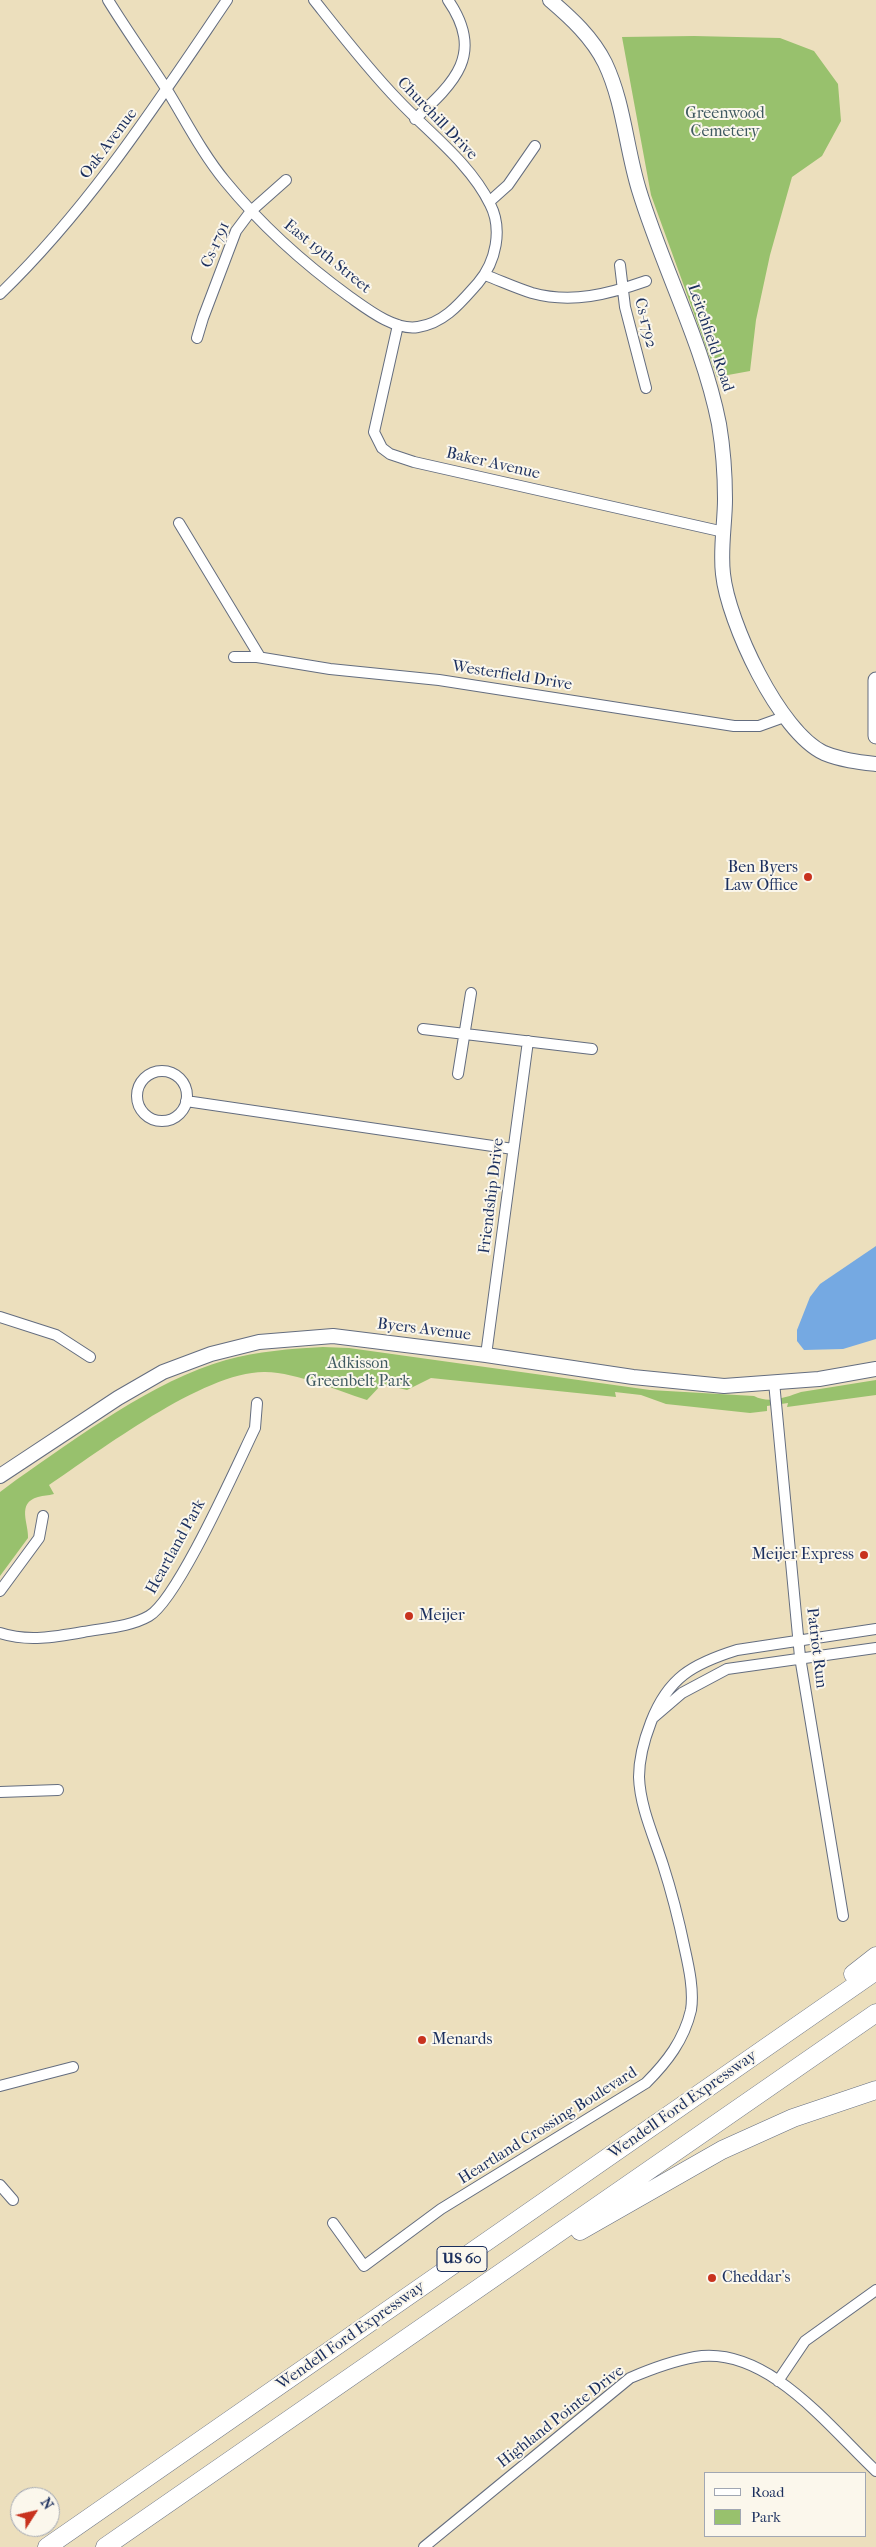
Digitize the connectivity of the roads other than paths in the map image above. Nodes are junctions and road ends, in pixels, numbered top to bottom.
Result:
1 (108, 0) edge
2 (227, 0) edge
3 (314, 0) edge
4 (448, 0) edge
5 (550, 0) edge
6 (166, 89) junction
7 (415, 119) junction
8 (535, 146) dead end
9 (286, 180) dead end
10 (489, 202) junction
11 (251, 211) junction
12 (620, 265) dead end
13 (485, 275) junction
14 (646, 281) dead end
15 (622, 289) junction
16 (0, 294) edge
17 (398, 325) junction
18 (197, 338) dead end
19 (646, 388) dead end
20 (179, 523) dead end
21 (724, 532) junction
22 (234, 657) dead end
23 (260, 657) junction
24 (876, 680) edge
25 (784, 717) junction
26 (876, 736) edge
27 (876, 764) edge
28 (471, 993) dead end
29 (423, 1029) dead end
30 (464, 1033) junction
31 (528, 1041) junction
32 (592, 1049) dead end
33 (458, 1074) dead end
34 (186, 1101) junction
35 (513, 1149) junction
36 (0, 1317) edge
37 (486, 1355) junction
38 (90, 1357) dead end
39 (876, 1369) edge
40 (774, 1382) junction
41 (257, 1404) dead end
42 (0, 1476) edge
43 (44, 1516) dead end
44 (0, 1590) edge
45 (876, 1630) edge
46 (0, 1633) edge
47 (799, 1640) junction
48 (876, 1648) edge
49 (800, 1657) junction
50 (653, 1718) junction
51 (58, 1790) dead end
52 (0, 1792) edge
53 (843, 1916) dead end
54 (876, 1956) edge
55 (876, 1971) edge
56 (876, 2013) edge
57 (73, 2066) dead end
58 (718, 2082) junction
59 (0, 2086) edge
60 (876, 2090) edge
61 (0, 2185) edge
62 (13, 2200) dead end
63 (333, 2223) dead end
64 (876, 2290) edge
65 (454, 2305) junction
66 (778, 2381) junction
67 (876, 2470) edge
68 (47, 2547) edge
69 (105, 2547) edge
70 (424, 2547) edge

1 - 6 street, East 19th Street
2 - 6 street, Oak Avenue
3 - 7 street, Churchill Drive
4 - 7 street
5 - 21 street, Leitchfield Road
6 - 11 street, East 19th Street
6 - 16 street, Oak Avenue
7 - 10 street, Churchill Drive
8 - 10 street
9 - 11 street, Cs-1791
10 - 13 street, Churchill Drive
11 - 17 street, East 19th Street
11 - 18 street, Cs-1791
12 - 15 street, Cs-1792
13 - 15 street
13 - 17 street, East 19th Street
14 - 15 street
15 - 19 street, Cs-1792
17 - 21 street, Baker Avenue
20 - 23 street
21 - 25 street, Leitchfield Road
22 - 23 street, Westerfield Drive
23 - 25 street, Westerfield Drive
24 - 26 main road
25 - 27 street, Leitchfield Road
28 - 30 street
29 - 30 street
30 - 31 street
30 - 33 street
31 - 32 street
31 - 35 street, Friendship Drive
34 - 34 street
34 - 35 street
35 - 37 street, Friendship Drive
36 - 38 street
37 - 40 street, Byers Avenue
37 - 42 street, Byers Avenue
39 - 40 street, Byers Avenue
40 - 47 street, Patriot Run
41 - 46 street, Heartland Park
43 - 44 street
45 - 47 street, Heartland Crossing Boulevard
47 - 49 street, Patriot Run
47 - 50 street, Heartland Crossing Boulevard
48 - 49 street
49 - 50 street
49 - 53 street, Patriot Run
50 - 63 street, Heartland Crossing Boulevard
51 - 52 street
54 - 58 highway
55 - 58 highway, Wendell Ford Expressway / US 60
56 - 65 highway, Wendell Ford Expressway / US 60
57 - 59 street
58 - 68 highway, Wendell Ford Expressway / US 60
60 - 65 highway
61 - 62 street
64 - 66 street
65 - 69 highway, Wendell Ford Expressway / US 60
66 - 67 street, Highland Pointe Drive
66 - 70 street, Highland Pointe Drive

